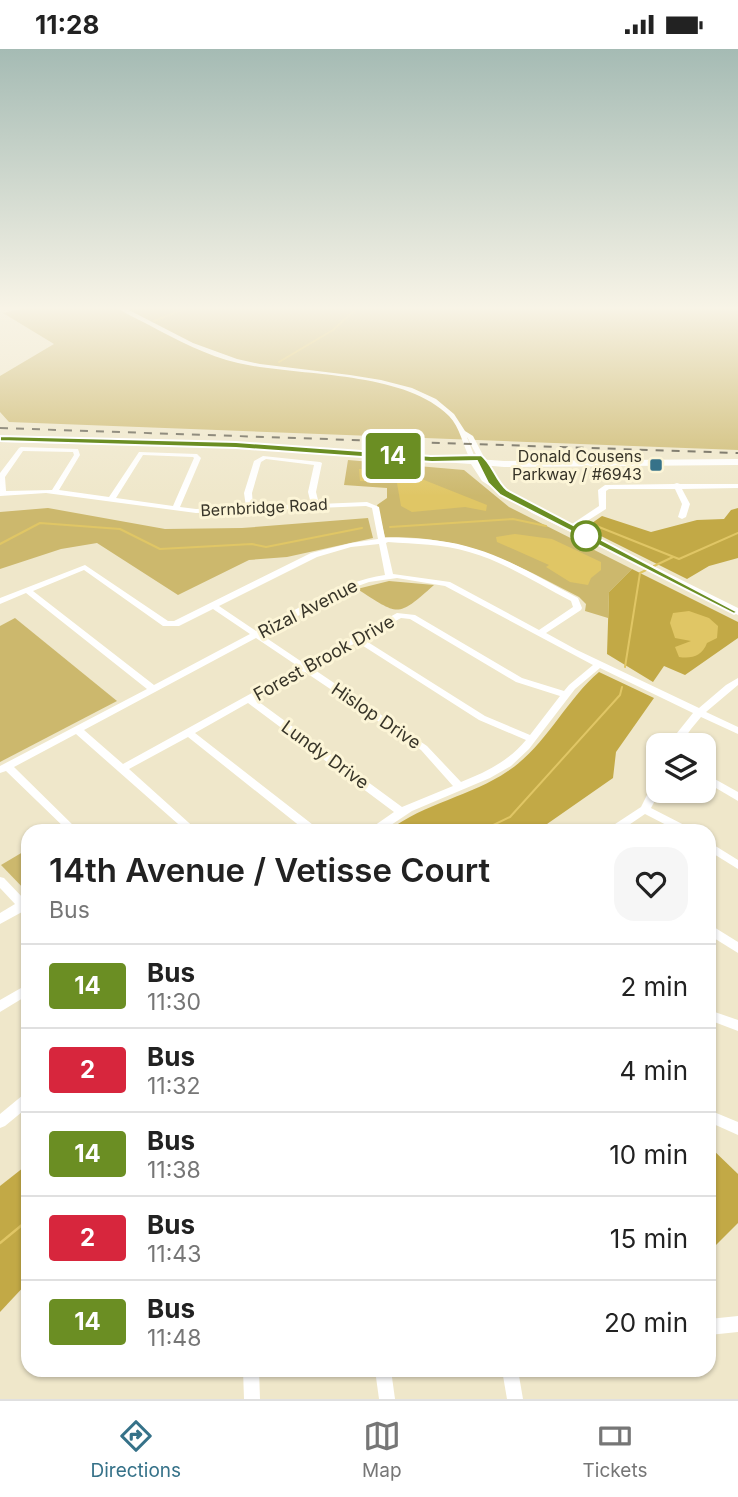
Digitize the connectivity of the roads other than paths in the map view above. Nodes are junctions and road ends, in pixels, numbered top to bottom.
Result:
1 (297, 370) edge
2 (0, 439) edge
3 (477, 460) junction
4 (738, 462) edge
5 (0, 464) edge
6 (10, 464) junction
7 (493, 483) joint
8 (677, 485) junction
9 (738, 486) edge
10 (54, 492) junction
11 (2, 494) edge
12 (113, 497) junction
13 (315, 505) junction
14 (175, 509) junction
15 (250, 509) junction
16 (682, 517) dead end
17 (570, 528) junction
18 (382, 541) junction
19 (389, 576) junction
20 (27, 590) junction
21 (0, 601) edge
22 (214, 606) junction
23 (738, 612) edge
24 (540, 633) junction
25 (256, 635) junction
26 (356, 638) junction
27 (599, 664) junction
28 (304, 667) junction
29 (738, 681) edge
30 (153, 689) junction
31 (565, 695) junction
32 (248, 699) junction
33 (702, 712) junction
34 (77, 729) junction
35 (738, 731) edge
36 (188, 733) junction
37 (685, 733) edge
38 (532, 740) junction
39 (3, 768) edge
40 (122, 769) junction
41 (716, 784) edge
42 (460, 787) junction
43 (738, 797) edge
44 (648, 803) edge
45 (645, 809) junction
46 (401, 812) junction
47 (66, 824) edge
48 (185, 824) edge
49 (304, 824) edge
50 (385, 824) edge
51 (623, 824) edge
52 (673, 824) edge
53 (716, 851) edge
54 (738, 865) edge
55 (0, 881) edge
56 (21, 901) edge
57 (21, 908) edge
58 (0, 919) edge
59 (716, 934) edge
60 (738, 948) edge
61 (21, 994) edge
62 (0, 1007) edge
63 (716, 1018) edge
64 (738, 1026) edge
65 (21, 1105) edge
66 (716, 1119) edge
67 (0, 1122) edge
68 (738, 1129) edge
69 (738, 1324) edge
70 (716, 1327) edge
71 (251, 1377) edge
72 (384, 1377) edge
73 (511, 1377) edge
74 (252, 1399) edge
75 (387, 1399) edge
76 (515, 1399) edge

1 - 3 street
2 - 3 main road
3 - 4 main road
3 - 7 main road
5 - 6 street
6 - 10 street
6 - 11 street
7 - 17 main road
8 - 9 street
8 - 16 street
8 - 17 street
10 - 11 street, Bernbridge Road
10 - 12 street, Bernbridge Road
12 - 14 street, Bernbridge Road
12 - 14 street
13 - 15 street, Bernbridge Road
13 - 15 street
13 - 18 street, Bernbridge Road
14 - 15 street, Bernbridge Road
17 - 23 main road
18 - 19 street, Bernbridge Road
18 - 22 street
18 - 24 street
19 - 24 street, Rizal Avenue
19 - 25 street, Rizal Avenue
20 - 21 street
20 - 22 street
20 - 30 street
22 - 25 street, Hislop Drive
24 - 27 street, Rizal Avenue
25 - 28 street, Hislop Drive
25 - 30 street, Rizal Avenue
26 - 28 street, Forest Brook Drive
26 - 31 street, Forest Brook Drive
26 - 38 street
27 - 31 street
27 - 33 street, Rizal Avenue
28 - 32 street, Forest Brook Drive
28 - 42 street, Hislop Drive
29 - 33 street
30 - 34 street, Rizal Avenue
31 - 38 street
32 - 36 street, Forest Brook Drive
32 - 46 street, Lundy Drive
33 - 35 street, Rizal Avenue
33 - 37 street
34 - 39 street, Rizal Avenue
34 - 40 street
36 - 40 street, Forest Brook Drive
36 - 49 street
38 - 42 street
39 - 47 street
40 - 48 street
41 - 43 street
42 - 46 street
44 - 45 street
45 - 51 street
45 - 52 street
46 - 50 street
53 - 54 street
55 - 56 street
57 - 58 street
59 - 60 street
61 - 62 street
63 - 64 street
65 - 67 street
66 - 68 street
69 - 70 street
71 - 74 street
72 - 75 street
73 - 76 street

